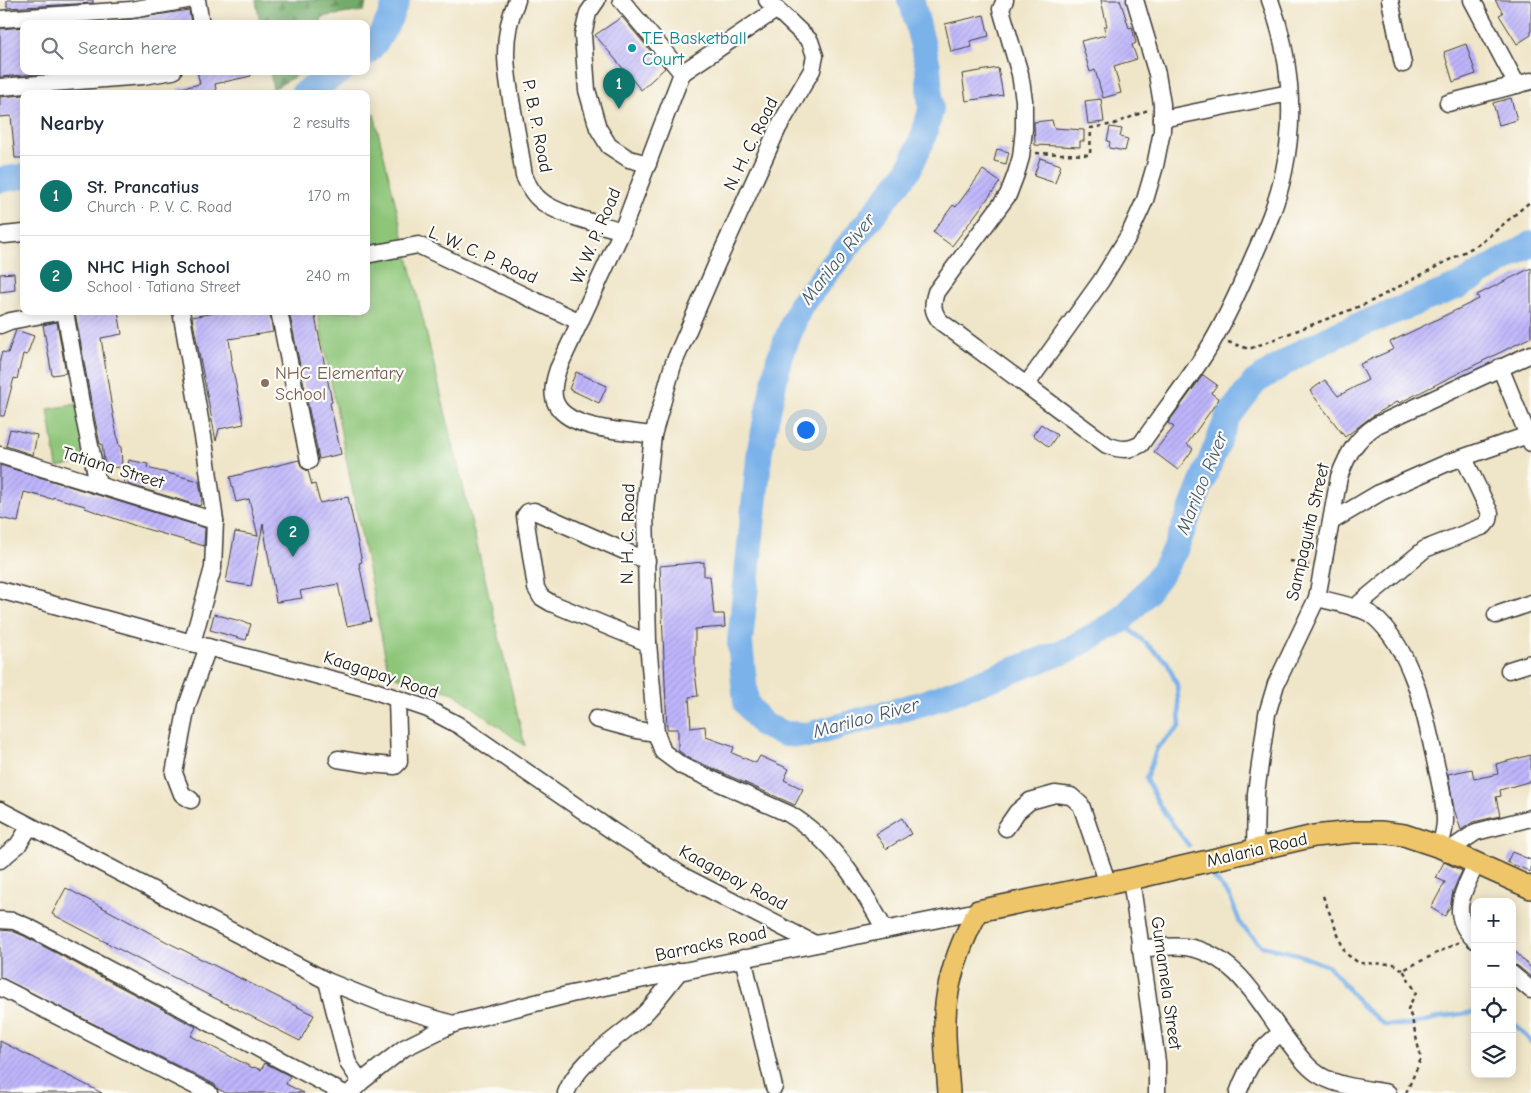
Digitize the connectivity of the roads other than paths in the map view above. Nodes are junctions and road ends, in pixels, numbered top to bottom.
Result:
1 (187, 0) edge
2 (196, 0) edge
3 (517, 0) edge
4 (597, 0) edge
5 (621, 0) edge
6 (1005, 0) edge
7 (1135, 0) edge
8 (1270, 0) edge
9 (1390, 0) edge
10 (1472, 0) edge
11 (772, 4) edge
12 (0, 19) edge
13 (201, 20) edge
14 (1403, 64) dead end
15 (682, 73) junction
16 (149, 75) edge
17 (1524, 83) edge
18 (0, 87) edge
19 (1289, 93) junction
20 (1448, 103) dead end
21 (1162, 111) junction
22 (648, 164) junction
23 (622, 231) junction
24 (20, 233) edge
25 (4, 235) dead end
26 (370, 254) edge
27 (42, 315) edge
28 (65, 315) edge
29 (182, 315) edge
30 (280, 315) edge
31 (580, 322) junction
32 (0, 325) edge
33 (1531, 354) edge
34 (1500, 367) junction
35 (1027, 384) junction
36 (653, 435) junction
37 (1530, 441) edge
38 (0, 455) edge
39 (1464, 458) junction
40 (309, 461) dead end
41 (98, 484) junction
42 (1332, 520) junction
43 (215, 521) junction
44 (647, 561) junction
45 (0, 590) edge
46 (1318, 598) junction
47 (1531, 603) edge
48 (1354, 608) junction
49 (1496, 615) dead end
50 (648, 643) junction
51 (200, 645) junction
52 (1531, 663) edge
53 (1510, 670) dead end
54 (397, 700) junction
55 (596, 719) dead end
56 (656, 733) junction
57 (338, 759) dead end
58 (191, 800) dead end
59 (0, 810) edge
60 (1531, 818) edge
61 (30, 826) junction
62 (1006, 828) dead end
63 (1444, 849) junction
64 (1255, 851) junction
65 (0, 860) edge
66 (1476, 864) junction
67 (1131, 879) junction
68 (1108, 884) junction
69 (1531, 888) edge
70 (978, 911) junction
71 (0, 920) edge
72 (885, 930) junction
73 (1471, 936) edge
74 (815, 944) junction
75 (1140, 948) junction
76 (743, 958) junction
77 (680, 971) junction
78 (1516, 977) edge
79 (327, 981) junction
80 (0, 987) edge
81 (1531, 990) edge
82 (453, 1024) junction
83 (1281, 1032) junction
84 (356, 1087) edge
85 (774, 1087) dead end
86 (1339, 1088) edge
87 (210, 1093) edge
88 (343, 1093) edge
89 (566, 1093) edge
90 (949, 1093) edge
91 (1157, 1093) edge
92 (1238, 1093) edge
93 (1388, 1093) edge

1 - 12 street
2 - 13 street
3 - 23 street, P. B. P. Road
4 - 22 street
5 - 15 street
6 - 35 street
7 - 21 street
8 - 19 street
9 - 14 street
10 - 17 street
11 - 15 street
11 - 36 street, N. H. C. Road
15 - 22 street, W. W. P. Road
16 - 18 street
17 - 20 street
19 - 21 street
19 - 35 street
21 - 35 street
22 - 23 street, W. W. P. Road
23 - 31 street, W. W. P. Road
24 - 25 street
26 - 31 street, L. W. C. P. Road
27 - 32 street
28 - 41 street
29 - 43 street
30 - 40 street
31 - 36 street, W. W. P. Road
33 - 34 street, Sampaguita Street
34 - 37 street
34 - 42 street, Sampaguita Street
36 - 44 street, N. H. C. Road
37 - 39 street
38 - 41 street, Tatiana Street
39 - 42 street
39 - 48 street
41 - 43 street, Tatiana Street
42 - 46 street, Sampaguita Street
43 - 51 street
44 - 50 street, N. H. C. Road
44 - 50 street
45 - 51 street, Kaagapay Road
46 - 48 street
46 - 64 street, Sampaguita Street
47 - 49 street
48 - 63 street
50 - 56 street, N. H. C. Road
51 - 54 street, Kaagapay Road
51 - 58 street
52 - 53 street
54 - 57 street
54 - 74 street, Kaagapay Road
55 - 56 street
56 - 72 street, N. H. C. Road
59 - 61 street
60 - 63 street
61 - 65 street
61 - 79 street
62 - 68 street
63 - 64 main road, Malaria Road
63 - 66 main road, Malaria Road
64 - 67 main road, Malaria Road
66 - 69 main road, Malaria Road
66 - 73 street
67 - 68 main road, Malaria Road
67 - 75 street, Gumamela Street
68 - 70 main road, Malaria Road
70 - 72 street, Barracks Road
70 - 90 main road
71 - 88 street
72 - 74 street, Barracks Road
74 - 76 street, Barracks Road
75 - 83 street
75 - 91 street, Gumamela Street
76 - 77 street, Barracks Road
76 - 85 street
77 - 82 street, Barracks Road
77 - 89 street
78 - 81 street
79 - 82 street
79 - 84 street
80 - 87 street
82 - 84 street, Barracks Road
83 - 86 street
83 - 92 street
86 - 93 street

